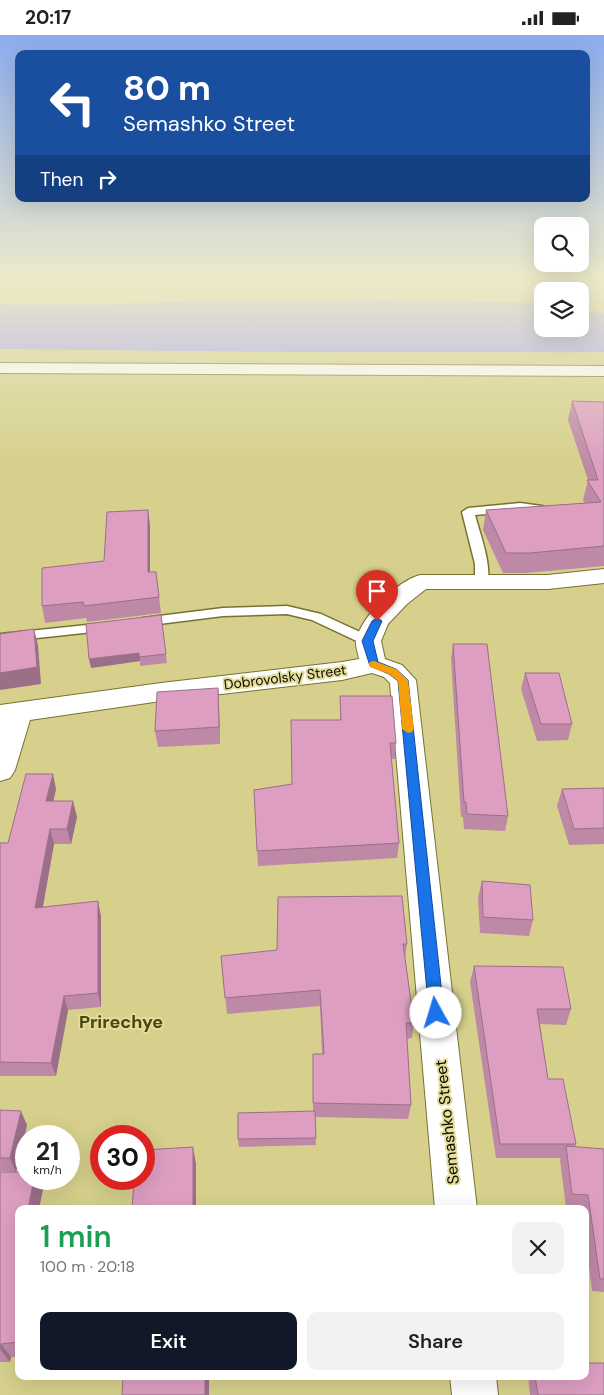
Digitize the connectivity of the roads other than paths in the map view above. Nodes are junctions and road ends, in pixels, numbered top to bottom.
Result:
1 (0, 368) edge
2 (604, 371) edge
3 (555, 513) edge
4 (604, 576) edge
5 (481, 582) junction
6 (0, 638) edge
7 (371, 653) junction
8 (9, 713) edge
9 (0, 770) edge
10 (456, 1205) edge
11 (473, 1380) edge
12 (475, 1395) edge

1 - 2 street
3 - 5 lane
4 - 5 street
5 - 7 street
6 - 7 lane
7 - 8 street, Dobrovolsky Street
7 - 10 street, Semashko Street
8 - 9 street
11 - 12 street

